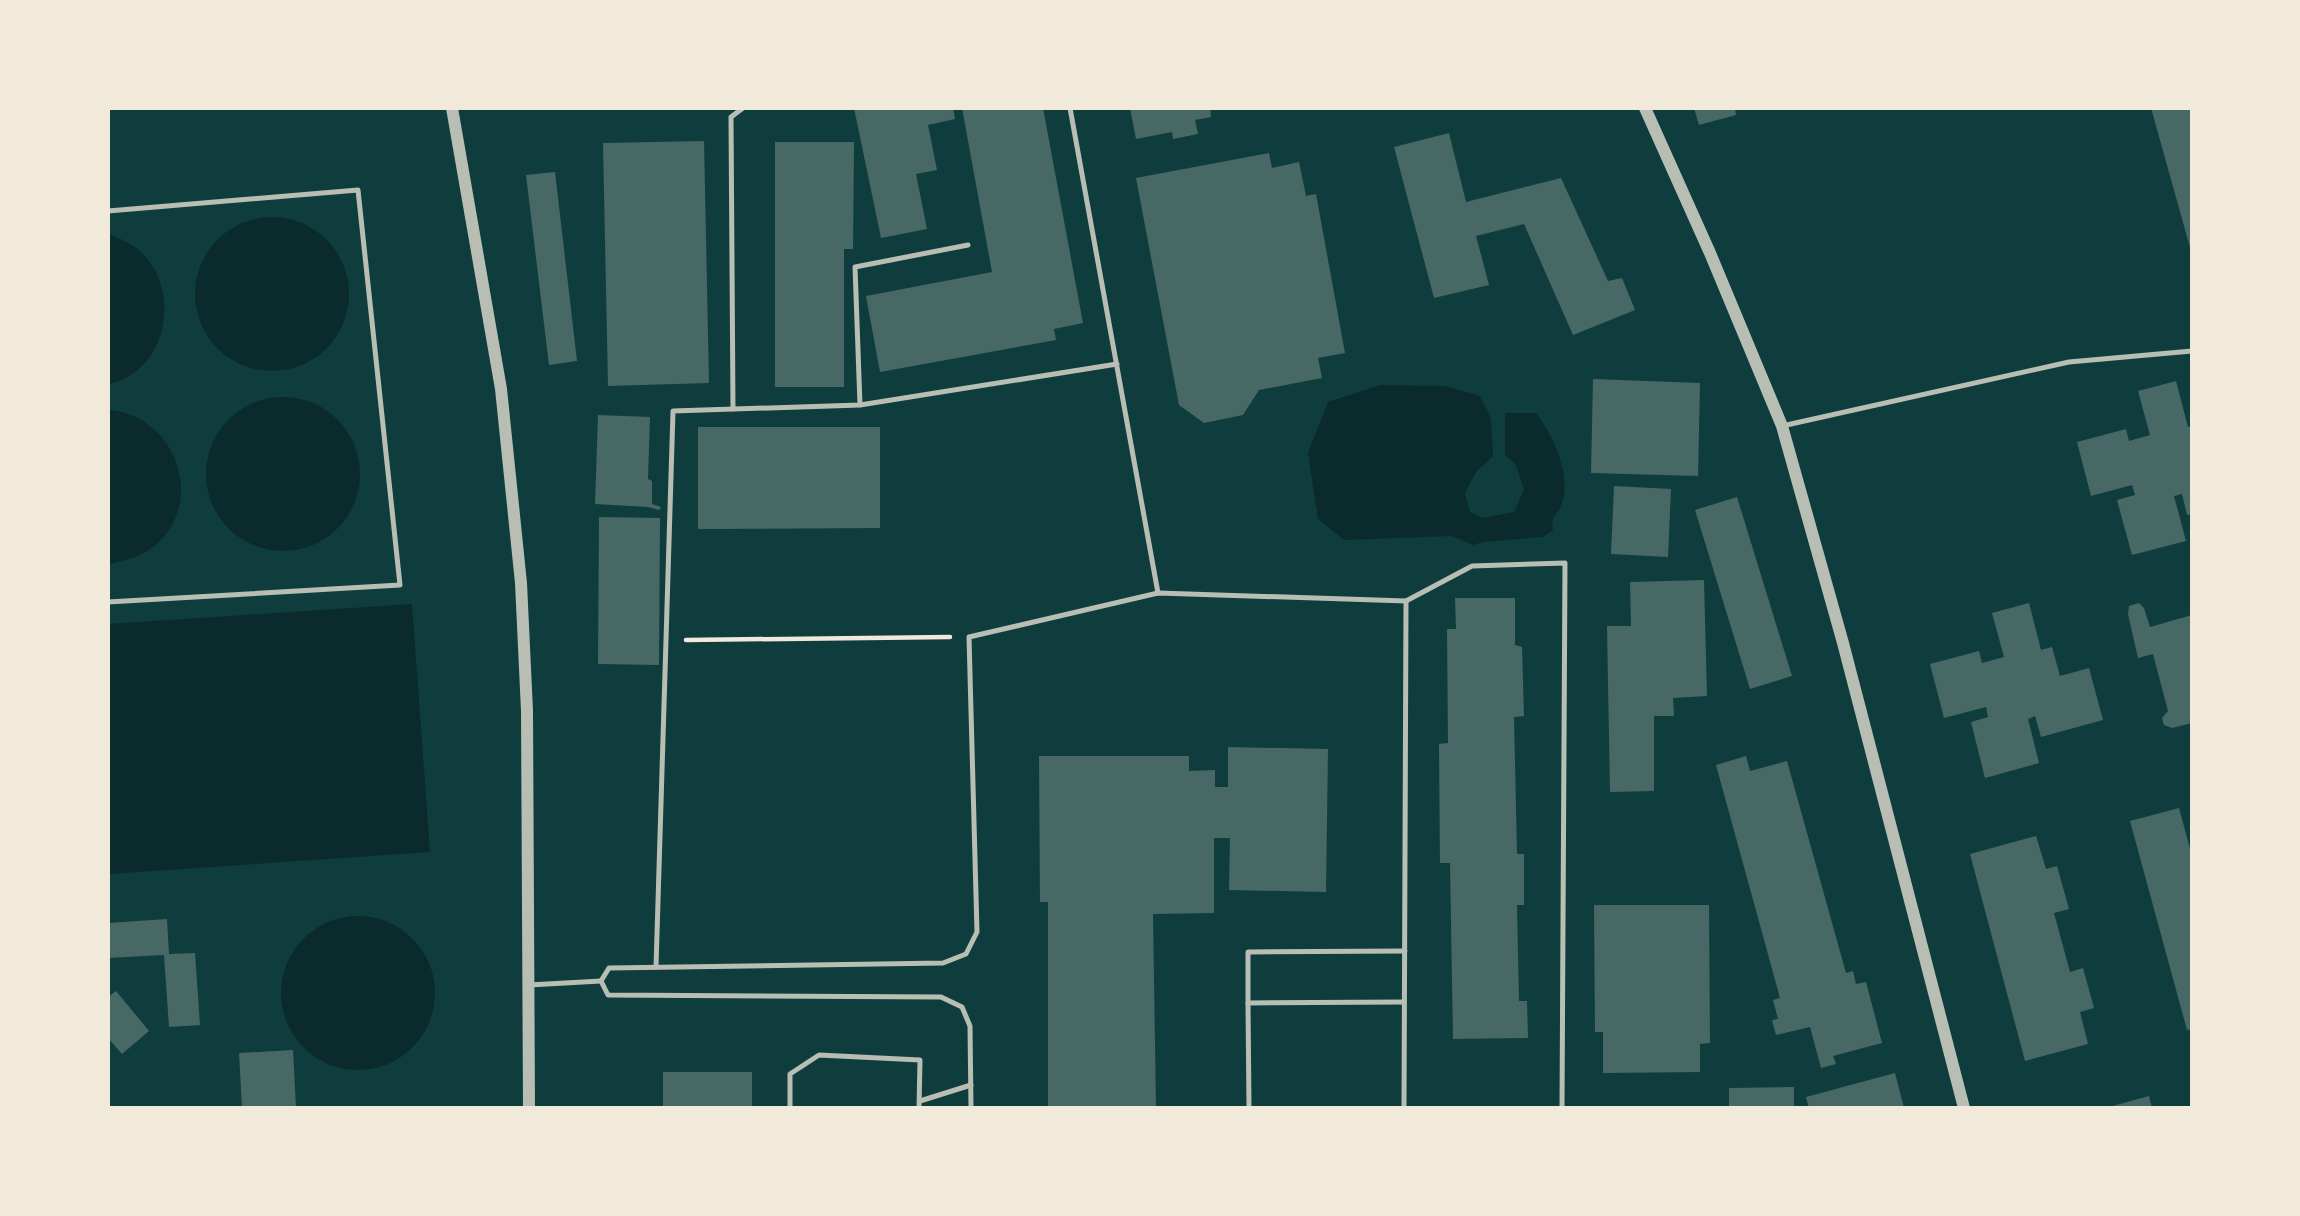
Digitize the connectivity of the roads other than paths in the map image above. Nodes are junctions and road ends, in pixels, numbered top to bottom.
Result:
1 (452, 108) edge
2 (743, 108) edge
3 (1070, 108) edge
4 (1645, 108) edge
5 (108, 211) edge
6 (968, 245) dead end
7 (2192, 351) edge
8 (1117, 364) junction
9 (860, 405) junction
10 (733, 410) junction
11 (1782, 426) junction
12 (1158, 593) junction
13 (1406, 601) junction
14 (108, 602) edge
15 (1405, 951) junction
16 (656, 967) junction
17 (601, 981) junction
18 (529, 985) junction
19 (1404, 1002) junction
20 (1248, 1003) junction
21 (971, 1085) junction
22 (920, 1105) edge
23 (529, 1108) edge
24 (790, 1108) edge
25 (971, 1108) edge
26 (1249, 1108) edge
27 (1404, 1108) edge
28 (1562, 1108) edge
29 (1965, 1108) edge

1 - 18 street
2 - 10 lane
3 - 8 lane
4 - 11 street
5 - 14 lane
6 - 9 lane
7 - 11 lane
8 - 9 lane
8 - 12 lane
9 - 10 lane
10 - 16 lane
11 - 29 street
12 - 13 lane
12 - 16 lane
13 - 15 lane
13 - 28 lane
15 - 19 lane
15 - 20 lane
16 - 17 lane
17 - 18 lane
17 - 21 lane
18 - 23 street
19 - 20 lane
19 - 27 lane
20 - 26 lane
21 - 22 lane
21 - 25 lane
22 - 24 lane

